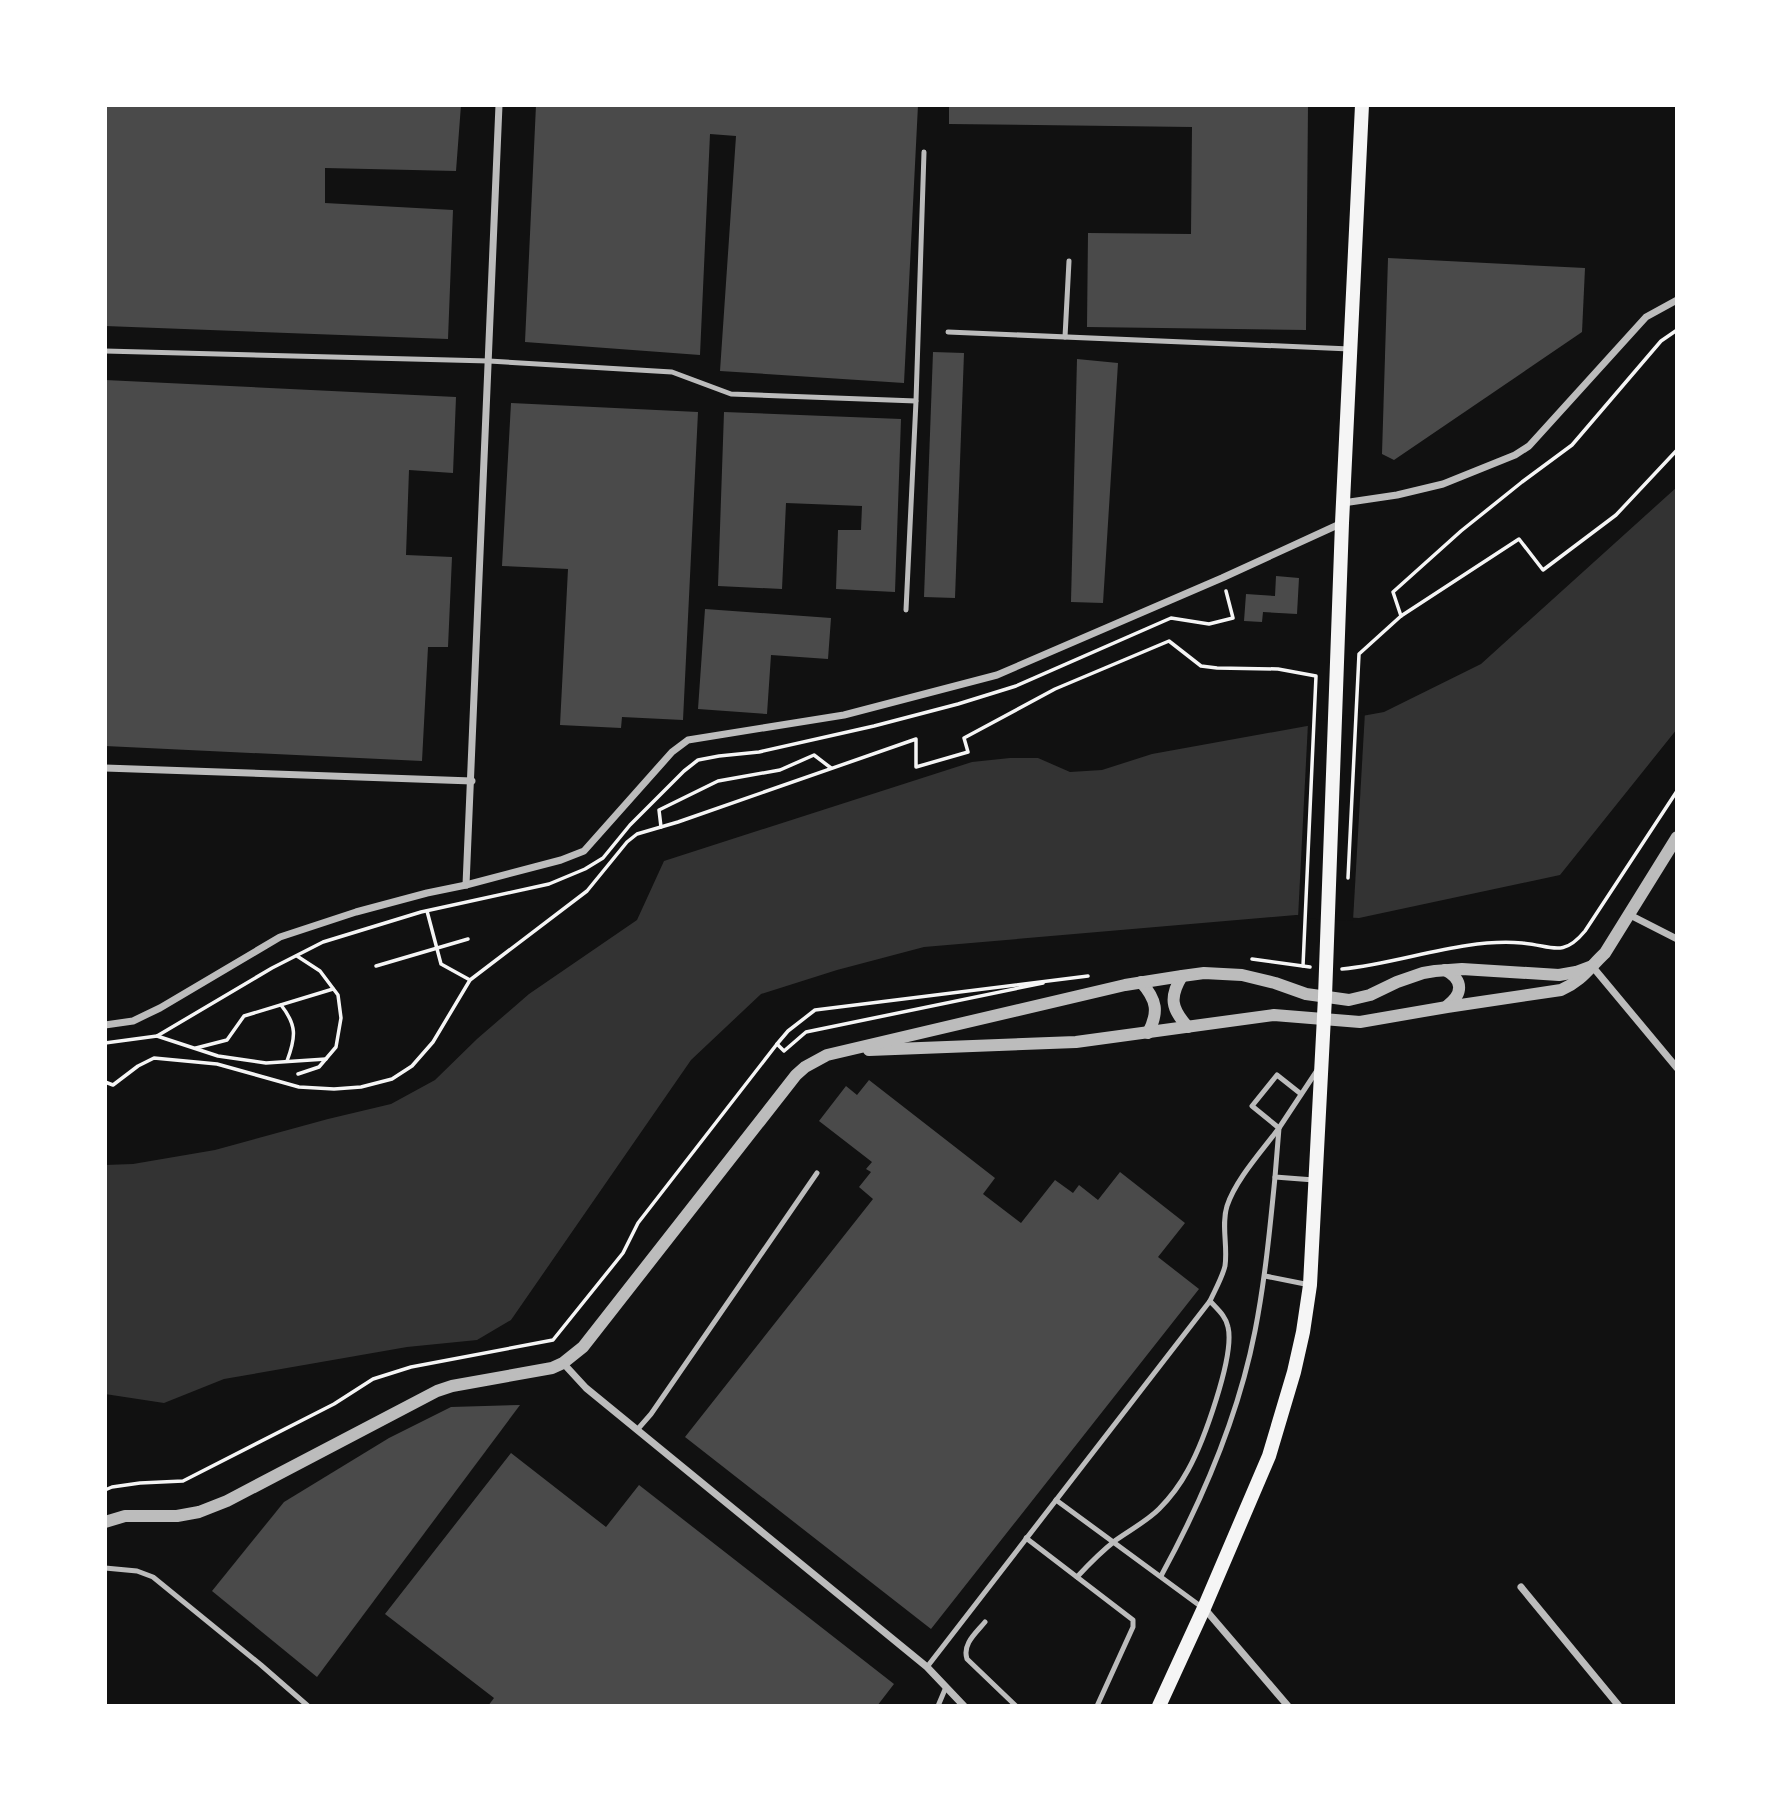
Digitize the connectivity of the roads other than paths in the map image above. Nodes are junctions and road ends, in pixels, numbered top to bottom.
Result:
1 (499, 105) edge
2 (1362, 105) edge
3 (924, 152) dead end
4 (1069, 261) dead end
5 (1677, 300) edge
6 (948, 332) dead end
7 (1065, 337) junction
8 (1350, 349) junction
9 (105, 351) edge
10 (489, 361) junction
11 (916, 401) junction
12 (1343, 503) junction
13 (1342, 523) junction
14 (906, 610) dead end
15 (105, 768) edge
16 (472, 781) junction
17 (1677, 837) edge
18 (466, 885) junction
19 (1628, 914) junction
20 (1677, 939) edge
21 (1592, 966) junction
22 (1445, 970) junction
23 (1182, 976) junction
24 (1141, 982) junction
25 (1325, 998) junction
26 (1447, 1007) junction
27 (1324, 1020) junction
28 (105, 1025) edge
29 (1188, 1027) junction
30 (1148, 1033) junction
31 (840, 1051) junction
32 (1321, 1064) junction
33 (1677, 1069) edge
34 (1301, 1094) junction
35 (1279, 1129) junction
36 (817, 1173) dead end
37 (1275, 1177) junction
38 (1317, 1180) junction
39 (1265, 1276) junction
40 (1310, 1285) junction
41 (1210, 1301) junction
42 (563, 1363) junction
43 (637, 1430) junction
44 (1056, 1500) junction
45 (105, 1522) edge
46 (1026, 1538) junction
47 (1114, 1542) junction
48 (105, 1568) edge
49 (1161, 1576) junction
50 (1077, 1577) junction
51 (1521, 1587) dead end
52 (1204, 1608) junction
53 (985, 1622) dead end
54 (927, 1667) junction
55 (946, 1688) junction
56 (308, 1706) edge
57 (938, 1706) edge
58 (964, 1706) edge
59 (1016, 1706) edge
60 (1097, 1706) edge
61 (1159, 1706) edge
62 (1288, 1706) edge
63 (1619, 1706) edge

1 - 10 street
2 - 8 main road
3 - 11 lane
4 - 7 lane
5 - 12 street
6 - 7 lane
7 - 8 lane
8 - 12 main road
9 - 10 lane
10 - 11 lane
10 - 16 street
11 - 14 lane
12 - 13 main road
13 - 18 street
13 - 25 main road
15 - 16 street
16 - 18 street
17 - 19 street
18 - 28 street
19 - 20 street
19 - 21 street
21 - 22 street
21 - 26 street
21 - 33 street
22 - 25 street
22 - 26 street
23 - 24 street
23 - 25 street
23 - 29 street
24 - 30 street
24 - 31 street
25 - 27 main road
26 - 27 street
27 - 29 street
27 - 32 main road
29 - 30 street
30 - 31 street
31 - 42 street
32 - 34 lane
32 - 38 main road
34 - 35 lane
34 - 35 lane
35 - 37 lane
35 - 41 lane
36 - 43 lane
37 - 38 lane
37 - 39 lane
38 - 40 main road
39 - 40 lane
39 - 49 lane
40 - 52 main road
41 - 44 lane
41 - 47 lane
42 - 43 street
42 - 45 street
43 - 54 street
44 - 46 lane
44 - 47 lane
46 - 50 lane
46 - 54 lane
47 - 49 lane
47 - 50 lane
48 - 56 lane
49 - 52 lane
50 - 60 lane
51 - 63 street
52 - 61 main road
52 - 62 street
53 - 59 lane
54 - 55 street
55 - 57 lane
55 - 58 street

